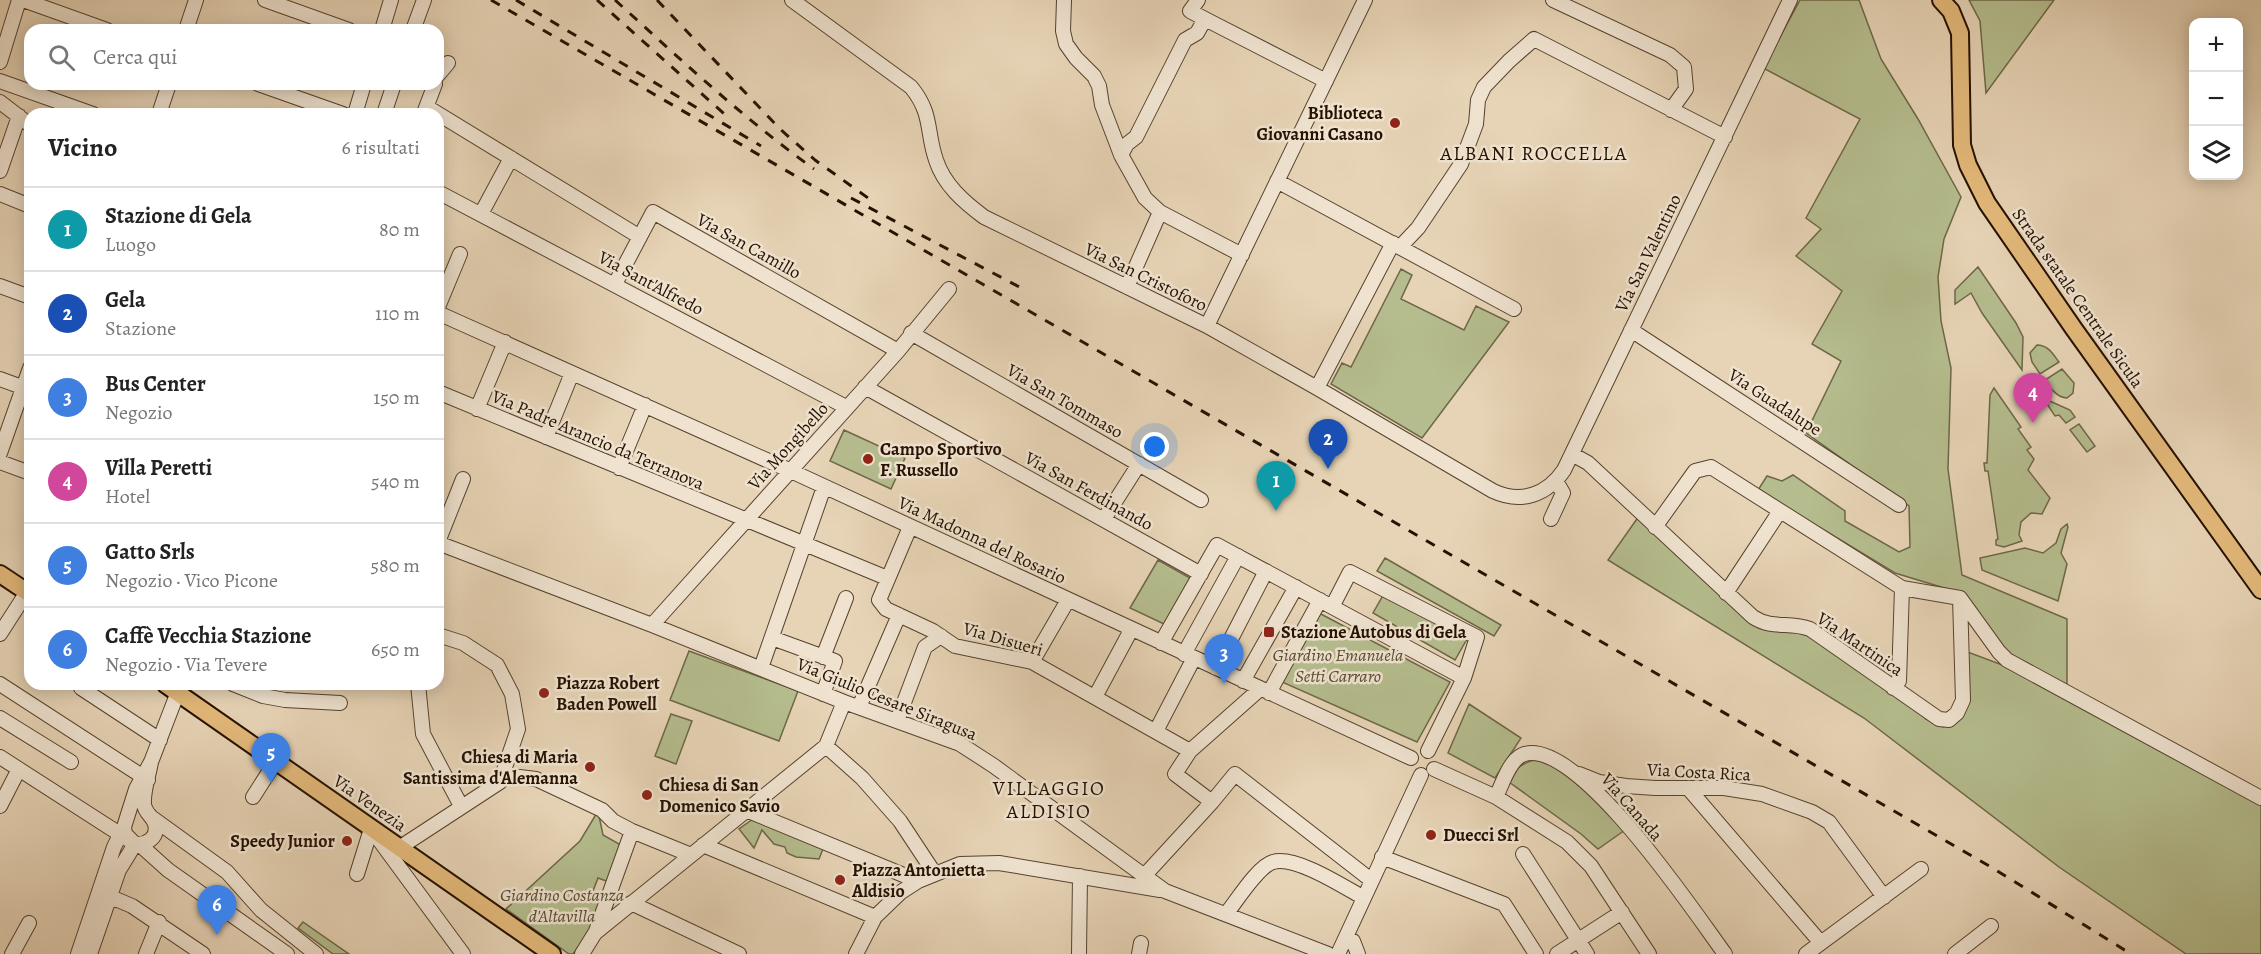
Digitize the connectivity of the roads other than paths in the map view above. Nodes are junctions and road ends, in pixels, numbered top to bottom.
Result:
1 (21, 0) edge
2 (196, 0) edge
3 (265, 0) edge
4 (391, 0) edge
5 (424, 0) edge
6 (792, 0) edge
7 (1064, 0) edge
8 (1197, 0) edge
9 (1365, 0) edge
10 (1553, 0) edge
11 (1790, 0) edge
12 (1941, 0) edge
13 (1570, 3) edge
14 (1205, 19) junction
15 (90, 24) edge
16 (188, 24) edge
17 (332, 24) edge
18 (384, 24) edge
19 (415, 24) edge
20 (0, 62) edge
21 (448, 63) dead end
22 (444, 68) edge
23 (0, 81) edge
24 (1326, 81) junction
25 (24, 89) edge
26 (26, 90) edge
27 (167, 90) edge
28 (275, 90) edge
29 (362, 90) edge
30 (392, 90) edge
31 (433, 90) edge
32 (0, 102) edge
33 (76, 108) edge
34 (161, 108) edge
35 (326, 108) edge
36 (357, 108) edge
37 (386, 108) edge
38 (426, 108) edge
39 (1671, 110) junction
40 (24, 120) edge
41 (444, 121) edge
42 (24, 123) edge
43 (1725, 137) junction
44 (1121, 155) junction
45 (511, 158) junction
46 (0, 171) edge
47 (1277, 182) junction
48 (0, 194) edge
49 (444, 195) edge
50 (24, 204) edge
51 (1160, 212) junction
52 (481, 214) junction
53 (640, 237) junction
54 (1396, 245) junction
55 (460, 254) dead end
56 (1242, 255) junction
57 (615, 284) junction
58 (0, 285) edge
59 (1127, 287) junction
60 (949, 289) dead end
61 (444, 293) edge
62 (24, 295) edge
63 (1514, 309) dead end
64 (444, 316) edge
65 (1207, 326) junction
66 (1630, 330) junction
67 (911, 333) junction
68 (505, 342) junction
69 (898, 351) junction
70 (572, 373) junction
71 (0, 379) edge
72 (865, 387) junction
73 (24, 388) edge
74 (1317, 388) junction
75 (444, 395) edge
76 (24, 396) edge
77 (645, 405) junction
78 (846, 407) junction
79 (477, 409) junction
80 (546, 437) junction
81 (0, 453) edge
82 (1572, 454) junction
83 (0, 462) edge
84 (1139, 464) junction
85 (620, 468) junction
86 (24, 471) edge
87 (790, 471) junction
88 (463, 479) dead end
89 (1556, 481) junction
90 (824, 487) junction
91 (1202, 500) dead end
92 (1899, 505) dead end
93 (1780, 511) junction
94 (1104, 519) junction
95 (1551, 519) dead end
96 (745, 520) junction
97 (910, 527) junction
98 (1656, 527) junction
99 (444, 528) edge
100 (444, 545) edge
101 (805, 545) junction
102 (1238, 556) junction
103 (1266, 571) junction
104 (0, 574) edge
105 (1201, 574) junction
106 (887, 578) junction
107 (1296, 587) junction
108 (1902, 588) junction
109 (24, 590) edge
110 (2261, 590) edge
111 (1726, 593) junction
112 (846, 598) dead end
113 (1960, 598) junction
114 (24, 600) edge
115 (1068, 600) junction
116 (1326, 603) junction
117 (899, 615) junction
118 (652, 625) junction
119 (1131, 630) junction
120 (0, 633) edge
121 (941, 636) junction
122 (444, 637) edge
123 (772, 638) junction
124 (1161, 643) junction
125 (1189, 656) junction
126 (823, 657) junction
127 (1032, 662) junction
128 (761, 668) junction
129 (1216, 668) junction
130 (1464, 678) junction
131 (1243, 681) junction
132 (0, 684) edge
133 (1893, 688) junction
134 (84, 690) edge
135 (174, 690) edge
136 (179, 690) edge
137 (248, 690) edge
138 (419, 690) edge
139 (1265, 691) junction
140 (823, 694) junction
141 (1095, 697) junction
142 (844, 702) junction
143 (340, 703) dead end
144 (859, 707) junction
145 (44, 714) junction
146 (0, 718) edge
147 (897, 721) junction
148 (1156, 732) junction
149 (30, 737) junction
150 (160, 740) junction
151 (826, 746) junction
152 (1190, 751) junction
153 (1428, 751) junction
154 (0, 758) edge
155 (1411, 758) junction
156 (276, 761) junction
157 (71, 762) dead end
158 (19, 769) junction
159 (1427, 772) junction
160 (1579, 774) junction
161 (503, 775) junction
162 (145, 779) junction
163 (1688, 788) junction
164 (253, 796) dead end
165 (1496, 797) junction
166 (2261, 798) edge
167 (1212, 802) junction
168 (0, 806) edge
169 (461, 806) junction
170 (746, 810) junction
171 (149, 816) junction
172 (371, 829) junction
173 (632, 831) junction
174 (129, 835) junction
175 (703, 845) junction
176 (399, 848) junction
177 (1523, 854) dead end
178 (691, 855) junction
179 (1382, 857) junction
180 (1921, 869) dead end
181 (357, 874) dead end
182 (935, 874) junction
183 (1080, 876) junction
184 (1144, 876) junction
185 (1371, 880) junction
186 (918, 881) junction
187 (1165, 891) junction
188 (104, 894) junction
189 (1884, 897) junction
190 (1364, 898) junction
191 (631, 903) junction
192 (1622, 912) junction
193 (1226, 914) junction
194 (875, 917) junction
195 (159, 922) junction
196 (28, 923) dead end
197 (1991, 926) dead end
198 (595, 933) junction
199 (1346, 937) junction
200 (1578, 940) junction
201 (1821, 943) junction
202 (197, 952) edge
203 (285, 952) edge
204 (12, 954) edge
205 (78, 954) edge
206 (90, 954) edge
207 (146, 954) edge
208 (316, 954) edge
209 (463, 954) edge
210 (552, 954) edge
211 (582, 954) edge
212 (739, 954) edge
213 (856, 954) edge
214 (1079, 954) edge
215 (1328, 954) edge
216 (1338, 954) edge
217 (1358, 954) edge
218 (1536, 954) edge
219 (1557, 954) edge
220 (1587, 954) edge
221 (1649, 954) edge
222 (1725, 954) edge
223 (1806, 954) edge
224 (1955, 954) edge

1 - 15 street
1 - 20 street
2 - 16 street
3 - 17 street
4 - 18 street
5 - 19 street
6 - 59 street, Via San Cristoforo
7 - 44 street
8 - 14 street
9 - 24 street
10 - 13 street
11 - 43 street, Via San Valentino
12 - 110 main road, Strada statale Centrale Sicula
13 - 39 street
14 - 24 street
14 - 44 street
21 - 22 street
23 - 25 street
24 - 47 street
26 - 33 street
27 - 34 street
28 - 35 street
29 - 36 street
30 - 37 street
31 - 38 street
32 - 40 street
39 - 43 street
39 - 54 street
41 - 45 street
42 - 46 street
43 - 66 street, Via San Valentino
44 - 51 street
45 - 52 street
45 - 53 street
47 - 54 street
47 - 56 street
48 - 50 street
49 - 52 street, Via Sant'Alfredo
51 - 56 street
51 - 59 street
52 - 57 street, Via Sant'Alfredo
53 - 57 street, Via San Camillo
53 - 69 street, Via San Camillo
54 - 63 street
54 - 74 street
55 - 61 street
56 - 65 street
57 - 78 street, Via Sant'Alfredo
58 - 62 street
59 - 65 street, Via San Cristoforo
60 - 67 street, Via Mongibello
64 - 68 street, Via Madonna del Rosario
65 - 74 street, Via San Cristoforo
66 - 82 street, Via San Valentino
66 - 92 street, Via Guadalupe
67 - 69 street, Via Mongibello
67 - 84 street, Via San Tommaso
68 - 70 street, Via Madonna del Rosario
68 - 79 street
69 - 72 street, Via Mongibello
70 - 77 street, Via Madonna del Rosario
70 - 80 street
71 - 73 street
72 - 78 street, Via Mongibello
72 - 94 street, Via San Ferdinando
74 - 89 street, Via San Cristoforo
75 - 79 street, Via Padre Arancio da Terranova
76 - 81 street
77 - 85 street
77 - 87 street, Via Madonna del Rosario
78 - 87 street, Via Mongibello
79 - 80 street, Via Padre Arancio da Terranova
80 - 85 street, Via Padre Arancio da Terranova
82 - 89 street, Via San Valentino
82 - 98 street, Via Martinica
83 - 86 street
84 - 91 street, Via San Tommaso
84 - 94 street
85 - 96 street, Via Padre Arancio da Terranova
87 - 90 street, Via Madonna del Rosario
87 - 96 street, Via Mongibello
88 - 99 street
89 - 95 street
90 - 97 street, Via Madonna del Rosario
90 - 101 street
93 - 98 street
93 - 108 street
93 - 111 street
94 - 105 street, Via San Ferdinando
96 - 101 street, Via Padre Arancio da Terranova
96 - 118 street, Via Mongibello
97 - 106 street, Via Disueri
97 - 115 street, Via Madonna del Rosario
98 - 111 street, Via Martinica
100 - 118 street, Via Giulio Cesare Siragusa
101 - 106 street, Via Padre Arancio da Terranova
101 - 123 street
102 - 103 street
102 - 105 street
102 - 125 street
103 - 107 street
103 - 129 street
104 - 109 main road
105 - 124 street
106 - 117 street, Via Disueri
107 - 116 street
107 - 131 street
108 - 113 street
108 - 133 street
111 - 133 street, Via Martinica
112 - 126 street
113 - 133 street, Via Martinica
113 - 166 street
114 - 120 street
115 - 119 street, Via Madonna del Rosario
115 - 127 street
116 - 130 street
116 - 130 street
116 - 139 street
117 - 121 street, Via Disueri
117 - 144 street
118 - 128 street, Via Giulio Cesare Siragusa
119 - 124 street, Via Madonna del Rosario
119 - 141 street
121 - 127 street, Via Disueri
121 - 147 street
122 - 161 street
123 - 126 street
123 - 128 street
124 - 125 street, Via Madonna del Rosario
125 - 129 street, Via Madonna del Rosario
125 - 148 street
126 - 140 street
127 - 141 street, Via Disueri
128 - 140 street, Via Giulio Cesare Siragusa
129 - 131 street, Via Madonna del Rosario
130 - 153 street
131 - 139 street, Via Madonna del Rosario
132 - 145 street
134 - 150 street
135 - 150 street
136 - 156 main road, Via Venezia
137 - 143 street
138 - 169 street
139 - 152 street
139 - 155 street, Via Madonna del Rosario
140 - 142 street, Via Giulio Cesare Siragusa
141 - 148 street, Via Disueri
142 - 144 street, Via Giulio Cesare Siragusa
142 - 151 street
144 - 147 street, Via Giulio Cesare Siragusa
145 - 149 street
145 - 162 street
146 - 149 street
147 - 184 street, Via Giulio Cesare Siragusa
148 - 152 street, Via Disueri
149 - 157 street
150 - 162 street
151 - 170 street
151 - 182 street
152 - 167 street
153 - 155 street
153 - 159 street
154 - 158 street
155 - 159 street
156 - 164 street
156 - 172 main road, Via Venezia
158 - 168 street
158 - 174 street
159 - 165 street
159 - 179 street
160 - 163 street, Via Costa Rica
160 - 165 street, Via Canada
160 - 222 street, Via Canada
161 - 169 street
161 - 173 street
162 - 171 street
162 - 174 street
163 - 189 street, Via Costa Rica
163 - 201 street
165 - 192 street
167 - 184 street
167 - 185 street
169 - 176 street
170 - 175 street
170 - 186 street
171 - 174 street
171 - 174 street
171 - 208 street
172 - 176 main road, Via Venezia
172 - 181 street
172 - 209 street
173 - 178 street
173 - 198 street
174 - 188 street
174 - 203 street
175 - 178 street
175 - 194 street
176 - 210 main road, Via Venezia
177 - 200 street
178 - 191 street
179 - 185 street
179 - 218 street
180 - 189 street
182 - 183 street
182 - 186 street
183 - 187 street
183 - 214 street
184 - 187 street, Via Giulio Cesare Siragusa
185 - 190 street
186 - 194 street
187 - 193 street, Via Giulio Cesare Siragusa
188 - 195 street
188 - 205 street
188 - 206 street
189 - 201 street
190 - 193 street
190 - 199 street
191 - 198 street
191 - 212 street
192 - 200 street
192 - 221 street
193 - 215 street, Via Giulio Cesare Siragusa
194 - 213 street
195 - 202 street
195 - 207 street
196 - 204 street
197 - 224 street
198 - 211 street
199 - 216 street
199 - 217 street
200 - 219 street
200 - 220 street
201 - 223 street

